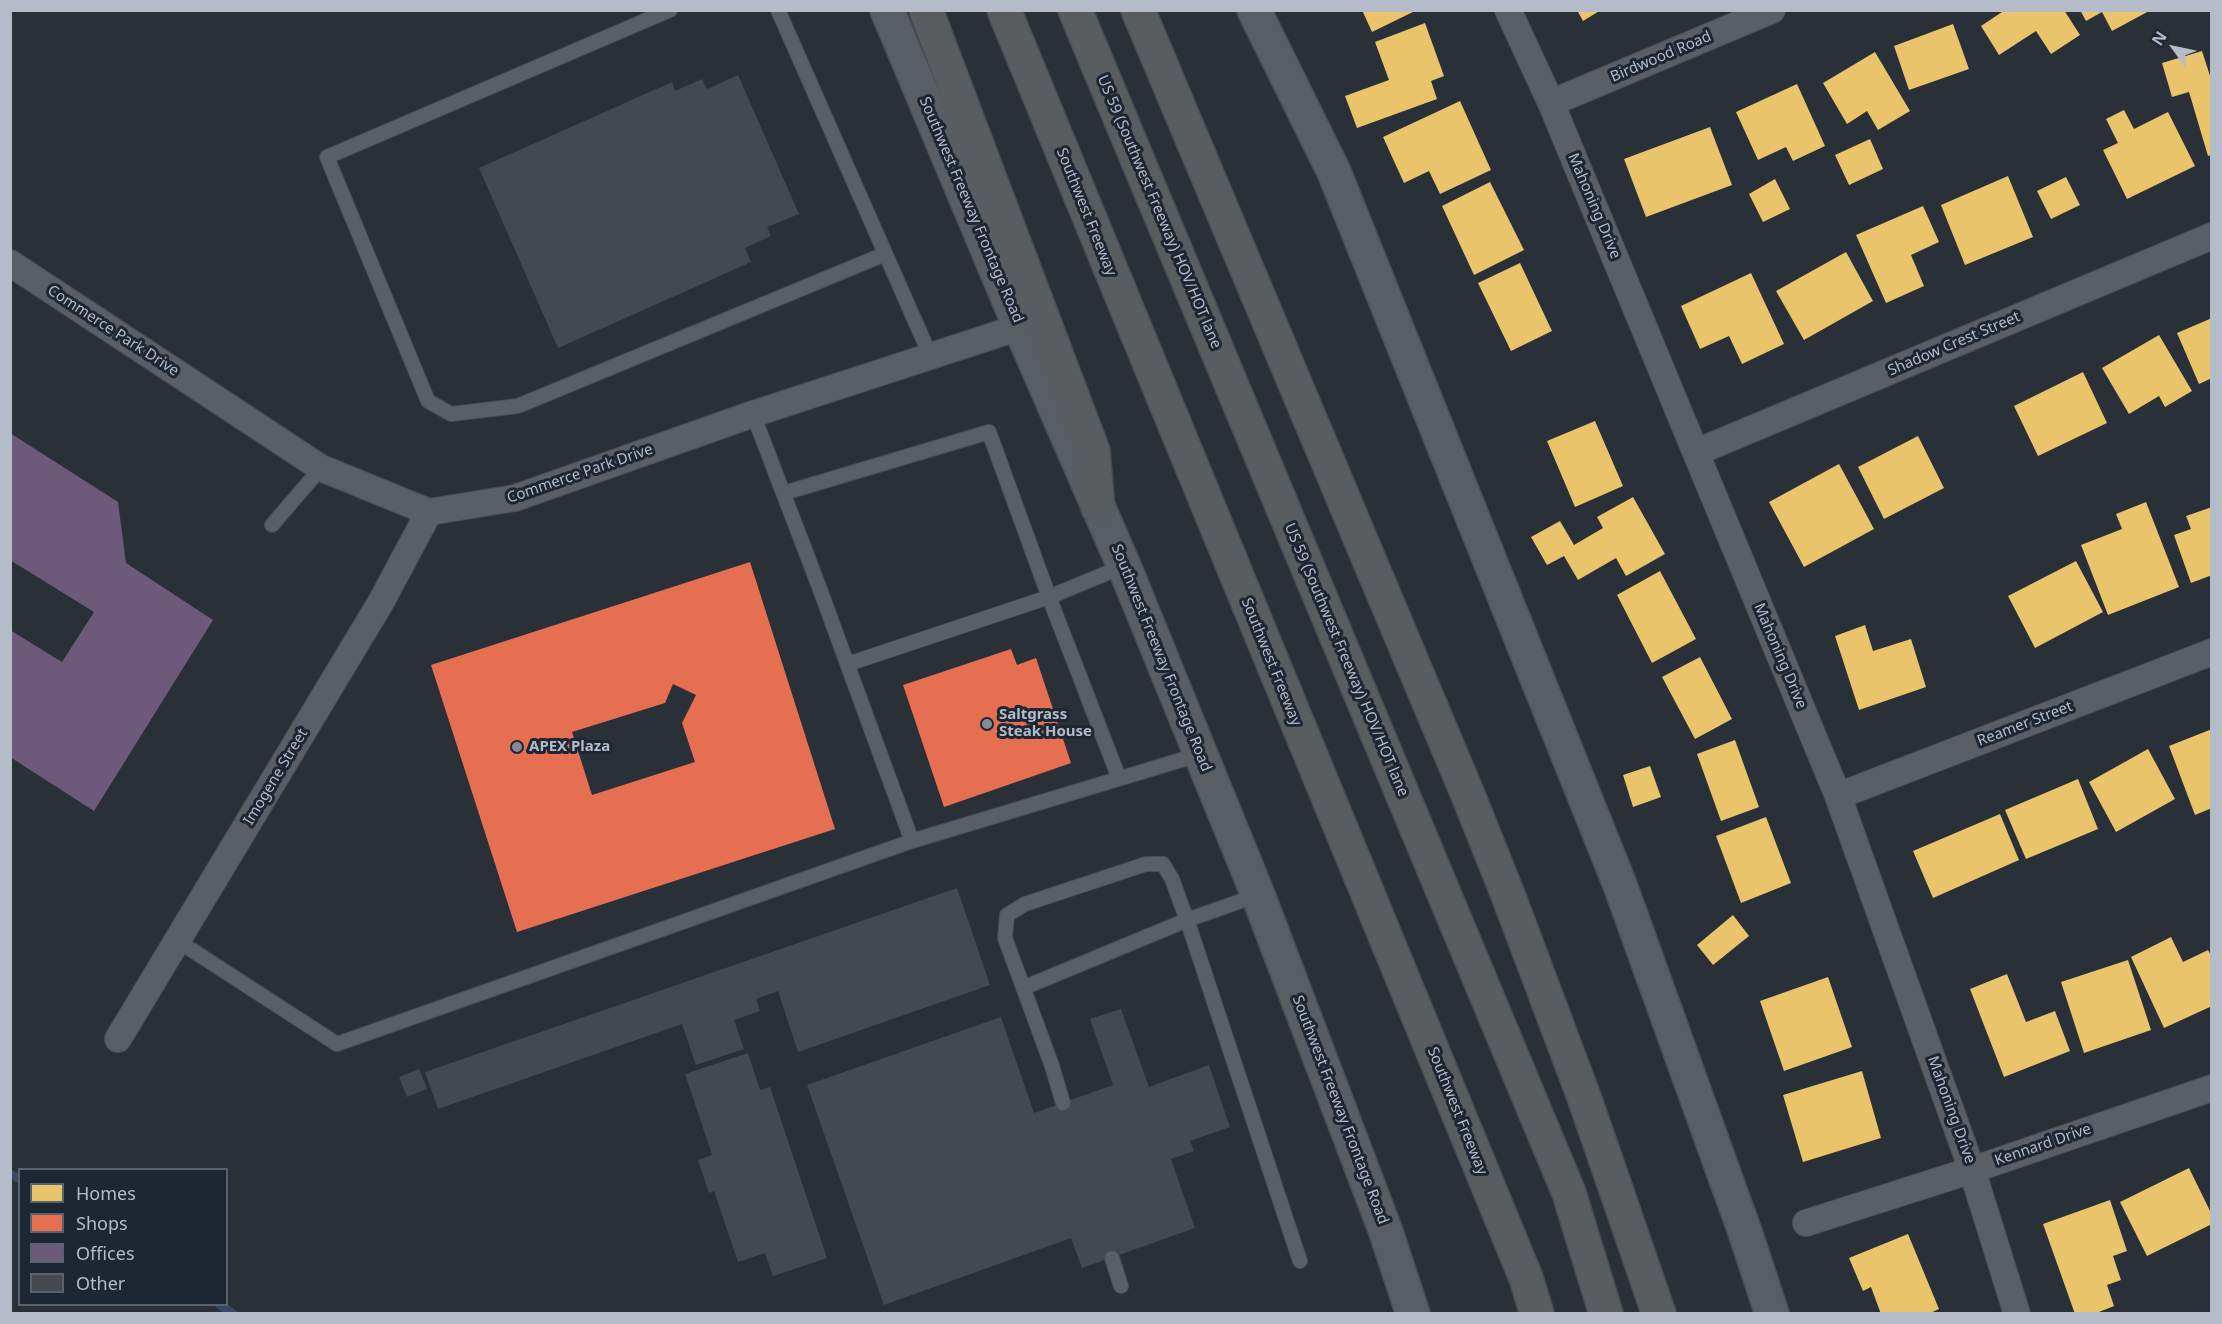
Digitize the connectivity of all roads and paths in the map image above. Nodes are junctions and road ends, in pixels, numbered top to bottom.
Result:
1 (670, 10) edge
2 (778, 10) edge
3 (887, 10) edge
4 (926, 10) edge
5 (1004, 10) edge
6 (1075, 10) edge
7 (1138, 10) edge
8 (1254, 10) edge
9 (1508, 10) edge
10 (1772, 10) edge
11 (1551, 103) junction
12 (2211, 236) edge
13 (885, 254) junction
14 (10, 264) edge
15 (1020, 327) junction
16 (930, 355) junction
17 (753, 414) junction
18 (1697, 452) junction
19 (321, 468) junction
20 (784, 493) junction
21 (1098, 508) junction
22 (429, 512) junction
23 (272, 525) dead end
24 (1124, 566) junction
25 (1049, 597) junction
26 (2211, 652) edge
27 (848, 664) junction
28 (1201, 754) junction
29 (1119, 778) junction
30 (1838, 796) junction
31 (912, 841) junction
32 (1258, 895) junction
33 (1187, 920) junction
34 (178, 941) junction
35 (1023, 988) junction
36 (118, 1039) dead end
37 (2211, 1088) edge
38 (1063, 1103) dead end
39 (1972, 1170) junction
40 (1806, 1223) dead end
41 (1112, 1258) dead end
42 (1300, 1261) dead end
43 (1121, 1286) dead end
44 (1413, 1314) edge
45 (1537, 1314) edge
46 (1606, 1314) edge
47 (1659, 1314) edge
48 (1772, 1314) edge
49 (2017, 1314) edge

1 - 13 lane
2 - 13 lane
3 - 15 main road, Southwest Freeway Frontage Road
4 - 21 highway
5 - 45 highway, Southwest Freeway
6 - 46 highway, US 59 (Southwest Freeway) HOV/HOT lane
7 - 47 highway
8 - 48 main road
9 - 11 street, Mahoning Drive
10 - 11 street, Birdwood Road
11 - 18 street, Mahoning Drive
12 - 18 street, Shadow Crest Street
13 - 16 lane
14 - 19 street, Commerce Park Drive
15 - 16 street, Commerce Park Drive
15 - 21 main road, Southwest Freeway Frontage Road
16 - 17 street, Commerce Park Drive
17 - 20 lane
17 - 22 street, Commerce Park Drive
18 - 30 street, Mahoning Drive
19 - 22 street, Commerce Park Drive
19 - 23 lane
20 - 25 lane
20 - 27 lane
21 - 24 main road, Southwest Freeway Frontage Road
22 - 34 street, Imogene Street
24 - 25 lane
24 - 28 main road, Southwest Freeway Frontage Road
25 - 27 lane
25 - 29 lane
26 - 30 street, Reamer Street
27 - 31 lane
28 - 29 lane
28 - 32 main road, Southwest Freeway Frontage Road
29 - 31 lane
30 - 39 street, Mahoning Drive
31 - 34 lane
32 - 33 lane
32 - 44 main road, Southwest Freeway Frontage Road
33 - 35 lane
33 - 35 lane
33 - 42 lane
34 - 36 street, Imogene Street
35 - 38 lane
37 - 39 street, Kennard Drive
39 - 40 street, Kennard Drive
39 - 49 street, Mahoning Drive
41 - 43 lane

